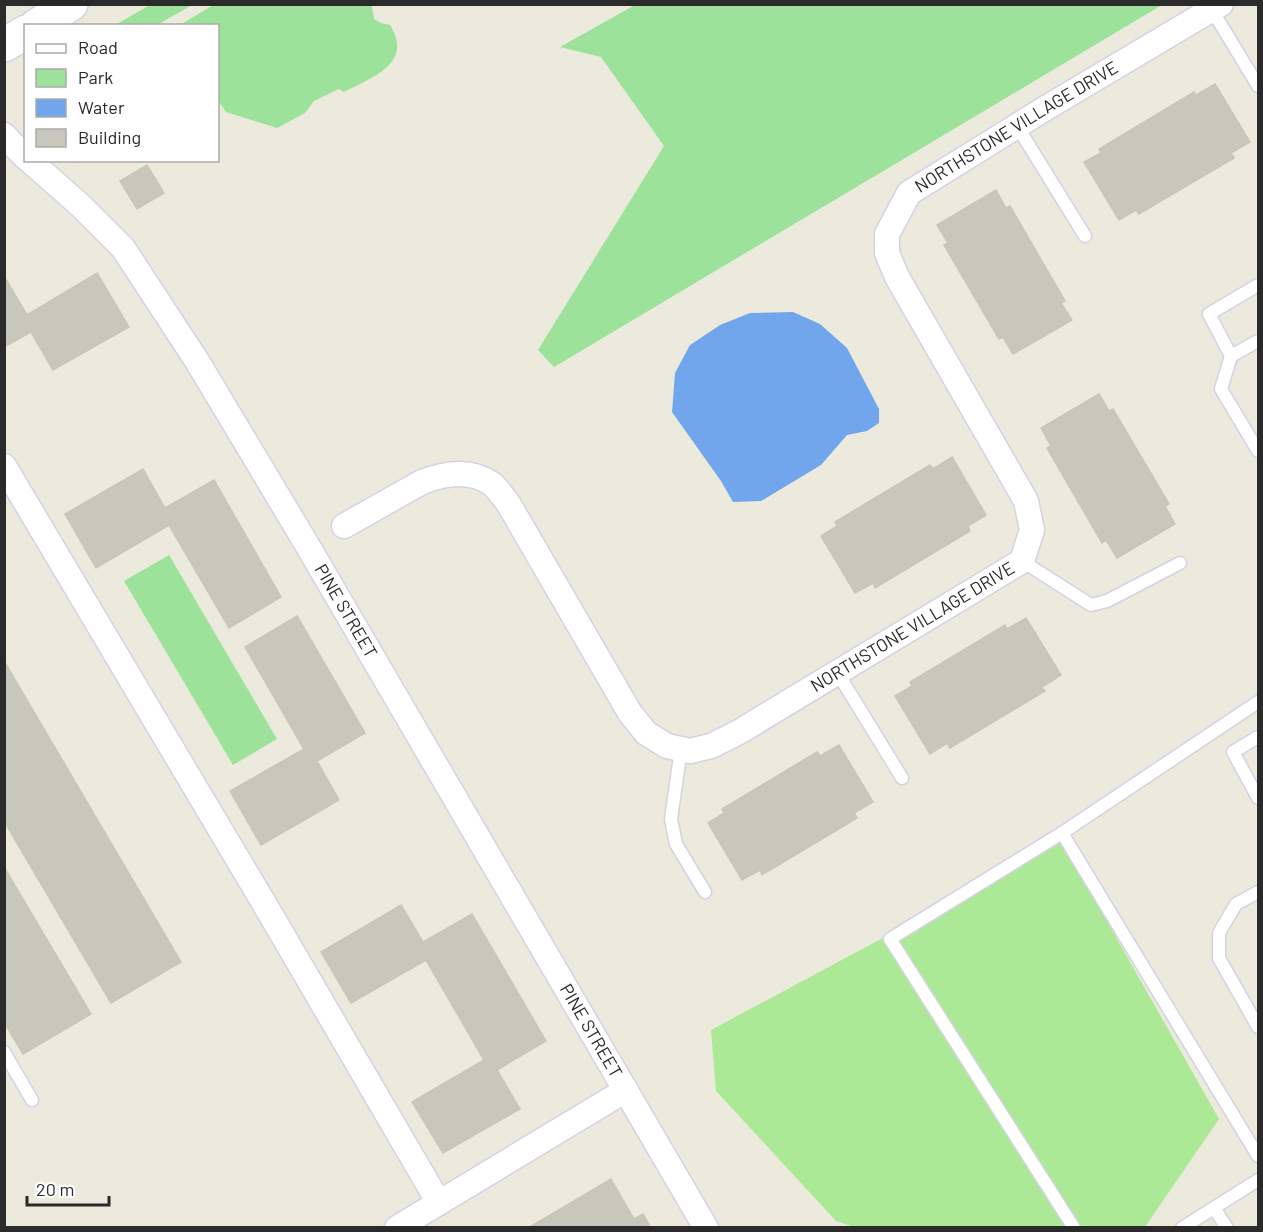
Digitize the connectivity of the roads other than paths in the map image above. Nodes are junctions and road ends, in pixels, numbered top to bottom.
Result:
1 (70, 4) edge
2 (1216, 7) edge
3 (34, 23) edge
4 (24, 30) edge
5 (4, 45) edge
6 (1258, 86) edge
7 (1017, 126) junction
8 (4, 135) edge
9 (24, 156) edge
10 (31, 162) edge
11 (1085, 236) dead end
12 (1258, 285) edge
13 (1258, 341) edge
14 (1231, 356) junction
15 (1258, 450) edge
16 (4, 466) edge
17 (344, 526) dead end
18 (1022, 561) junction
19 (1180, 563) dead end
20 (837, 672) junction
21 (1258, 702) edge
22 (1258, 737) edge
23 (681, 749) junction
24 (902, 778) dead end
25 (1258, 798) edge
26 (1062, 833) junction
27 (705, 892) dead end
28 (1258, 892) edge
29 (1258, 1027) edge
30 (4, 1052) edge
31 (626, 1090) junction
32 (32, 1100) dead end
33 (1258, 1156) edge
34 (1258, 1180) edge
35 (439, 1203) junction
36 (1214, 1208) junction
37 (397, 1227) edge
38 (706, 1227) edge
39 (1074, 1227) edge
40 (1182, 1227) edge
41 (1227, 1227) edge

1 - 3 main road
2 - 6 lane
2 - 7 street, NORTHSTONE VILLAGE DRIVE
4 - 5 main road
7 - 11 lane
7 - 18 street, NORTHSTONE VILLAGE DRIVE
8 - 9 street
10 - 31 street, PINE STREET
12 - 14 lane
13 - 14 lane
14 - 15 lane
16 - 35 street
17 - 23 street, NORTHSTONE VILLAGE DRIVE
18 - 19 lane
18 - 20 street, NORTHSTONE VILLAGE DRIVE
20 - 23 street, NORTHSTONE VILLAGE DRIVE
20 - 24 lane
21 - 26 lane
22 - 25 lane
23 - 27 lane
26 - 33 lane
26 - 39 lane
28 - 29 lane
30 - 32 lane
31 - 35 street, PINE STREET
31 - 38 street, PINE STREET
34 - 36 lane
35 - 37 street, PINE STREET
36 - 40 lane
36 - 41 lane

